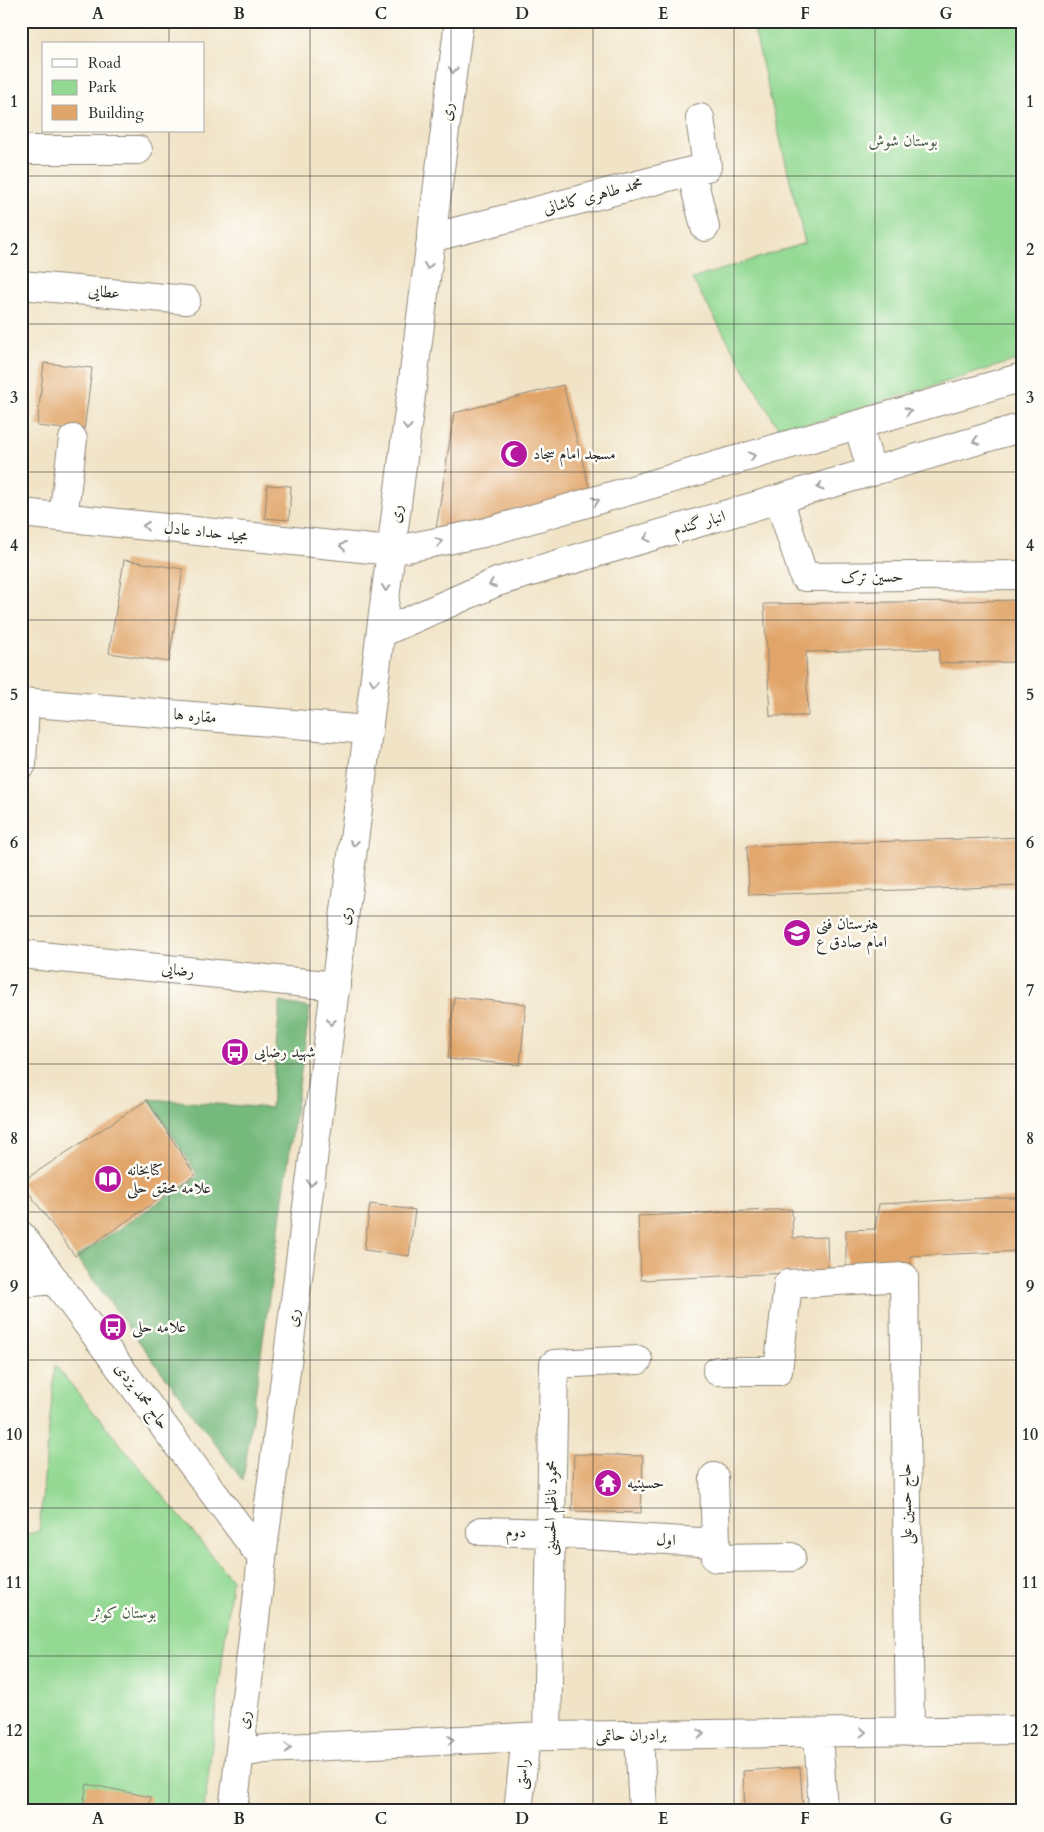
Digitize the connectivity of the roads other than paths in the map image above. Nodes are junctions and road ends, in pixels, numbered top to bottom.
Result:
1 (459, 21) edge
2 (700, 118) dead end
3 (21, 150) edge
4 (138, 150) dead end
5 (691, 171) junction
6 (705, 226) dead end
7 (431, 238) junction
8 (21, 285) edge
9 (186, 300) dead end
10 (1023, 378) edge
11 (858, 425) junction
12 (1023, 428) edge
13 (73, 440) dead end
14 (872, 472) junction
15 (779, 499) junction
16 (21, 513) edge
17 (63, 517) junction
18 (391, 551) junction
19 (1023, 575) edge
20 (381, 634) junction
21 (23, 702) edge
22 (368, 730) junction
23 (22, 764) edge
24 (21, 954) edge
25 (336, 986) junction
26 (21, 1235) edge
27 (55, 1280) junction
28 (21, 1283) edge
29 (638, 1360) dead end
30 (717, 1371) dead end
31 (714, 1477) dead end
32 (482, 1531) dead end
33 (551, 1533) junction
34 (716, 1542) junction
35 (791, 1557) dead end
36 (262, 1558) junction
37 (1023, 1730) edge
38 (910, 1732) junction
39 (818, 1733) junction
40 (639, 1735) junction
41 (536, 1736) junction
42 (240, 1753) junction
43 (228, 1811) edge
44 (233, 1811) edge
45 (518, 1811) edge
46 (643, 1811) edge
47 (823, 1811) edge

1 -> 7 street, ری
2 - 5 street, محمد طاهری کاشانی
3 - 4 street
5 - 6 street
5 - 7 street, محمد طاهری کاشانی
7 -> 18 street, ری
8 - 9 street, عطایی
11 -> 10 street
11 - 14 street
18 -> 11 street
12 -> 14 street, انبار گندم
13 - 17 street
14 -> 15 street, انبار گندم
15 - 19 street, حسین ترک
15 -> 20 street, انبار گندم
16 - 17 street, مجید حداد عادل
18 -> 17 street, مجید حداد عادل
18 -> 20 street, ری
20 -> 22 street, ری
21 - 22 street, مقاره ها
21 - 23 street
22 -> 25 street, ری
24 - 25 street, رضایی
25 -> 36 street, ری
26 - 27 street, حاج محمد یزدی
27 - 28 street
27 - 36 street, حاج محمد یزدی
29 - 33 street, محمود ناظم الحسینی
30 - 38 street, حاج حسین علی
31 - 34 street
32 - 33 street, دوم
33 - 34 street, اول
33 - 41 street, محمود ناظم الحسینی
34 - 35 street
36 - 42 street, ری
36 - 43 street
37 - 38 street, برادران حاتمی
39 -> 38 street, برادران حاتمی
40 -> 39 street, برادران حاتمی
39 - 47 street
40 - 41 street, برادران حاتمی
40 - 46 street
42 -> 41 street, برادران حاتمی
41 - 45 street, راستی
42 - 44 street, ری

